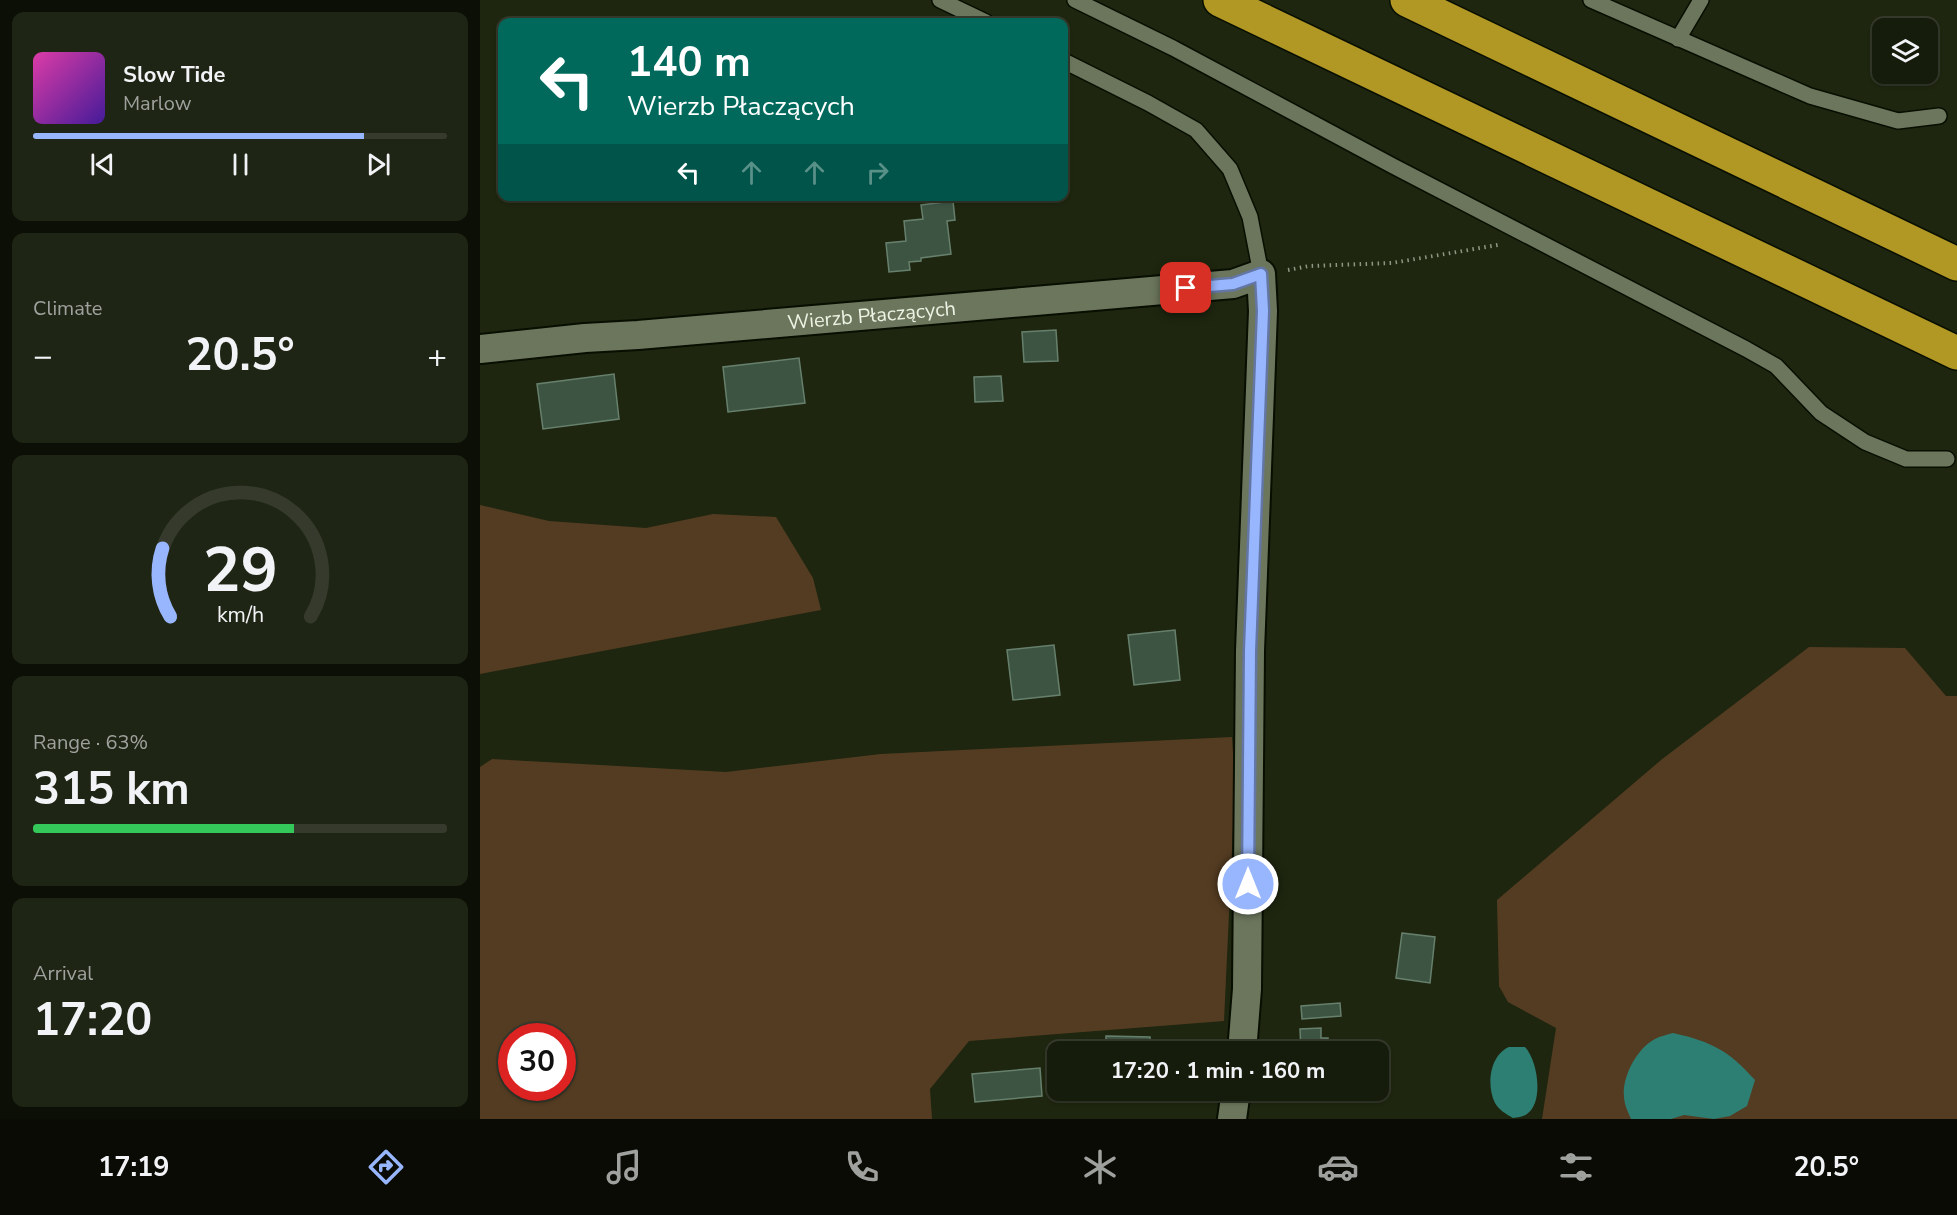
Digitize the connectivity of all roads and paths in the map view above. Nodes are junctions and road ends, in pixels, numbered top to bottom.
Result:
1 (940, 0) edge
2 (1075, 0) edge
3 (1220, 0) edge
4 (1407, 0) edge
5 (1591, 0) edge
6 (1701, 0) edge
7 (978, 18) edge
8 (1678, 39) junction
9 (1068, 63) edge
10 (1939, 116) dead end
11 (1534, 239) junction
12 (1957, 264) edge
13 (1261, 274) junction
14 (480, 349) edge
15 (1957, 353) edge
16 (1947, 459) dead end
17 (1243, 1041) edge
18 (1234, 1101) edge
19 (1232, 1119) edge

1 - 7 lane
2 - 11 lane
3 - 15 highway
4 - 12 highway
5 - 8 lane
6 - 8 lane
8 - 10 lane
9 - 13 lane
11 - 13 path
11 - 16 lane
13 - 14 street, Wierzb Płaczących
13 - 17 street
18 - 19 street

